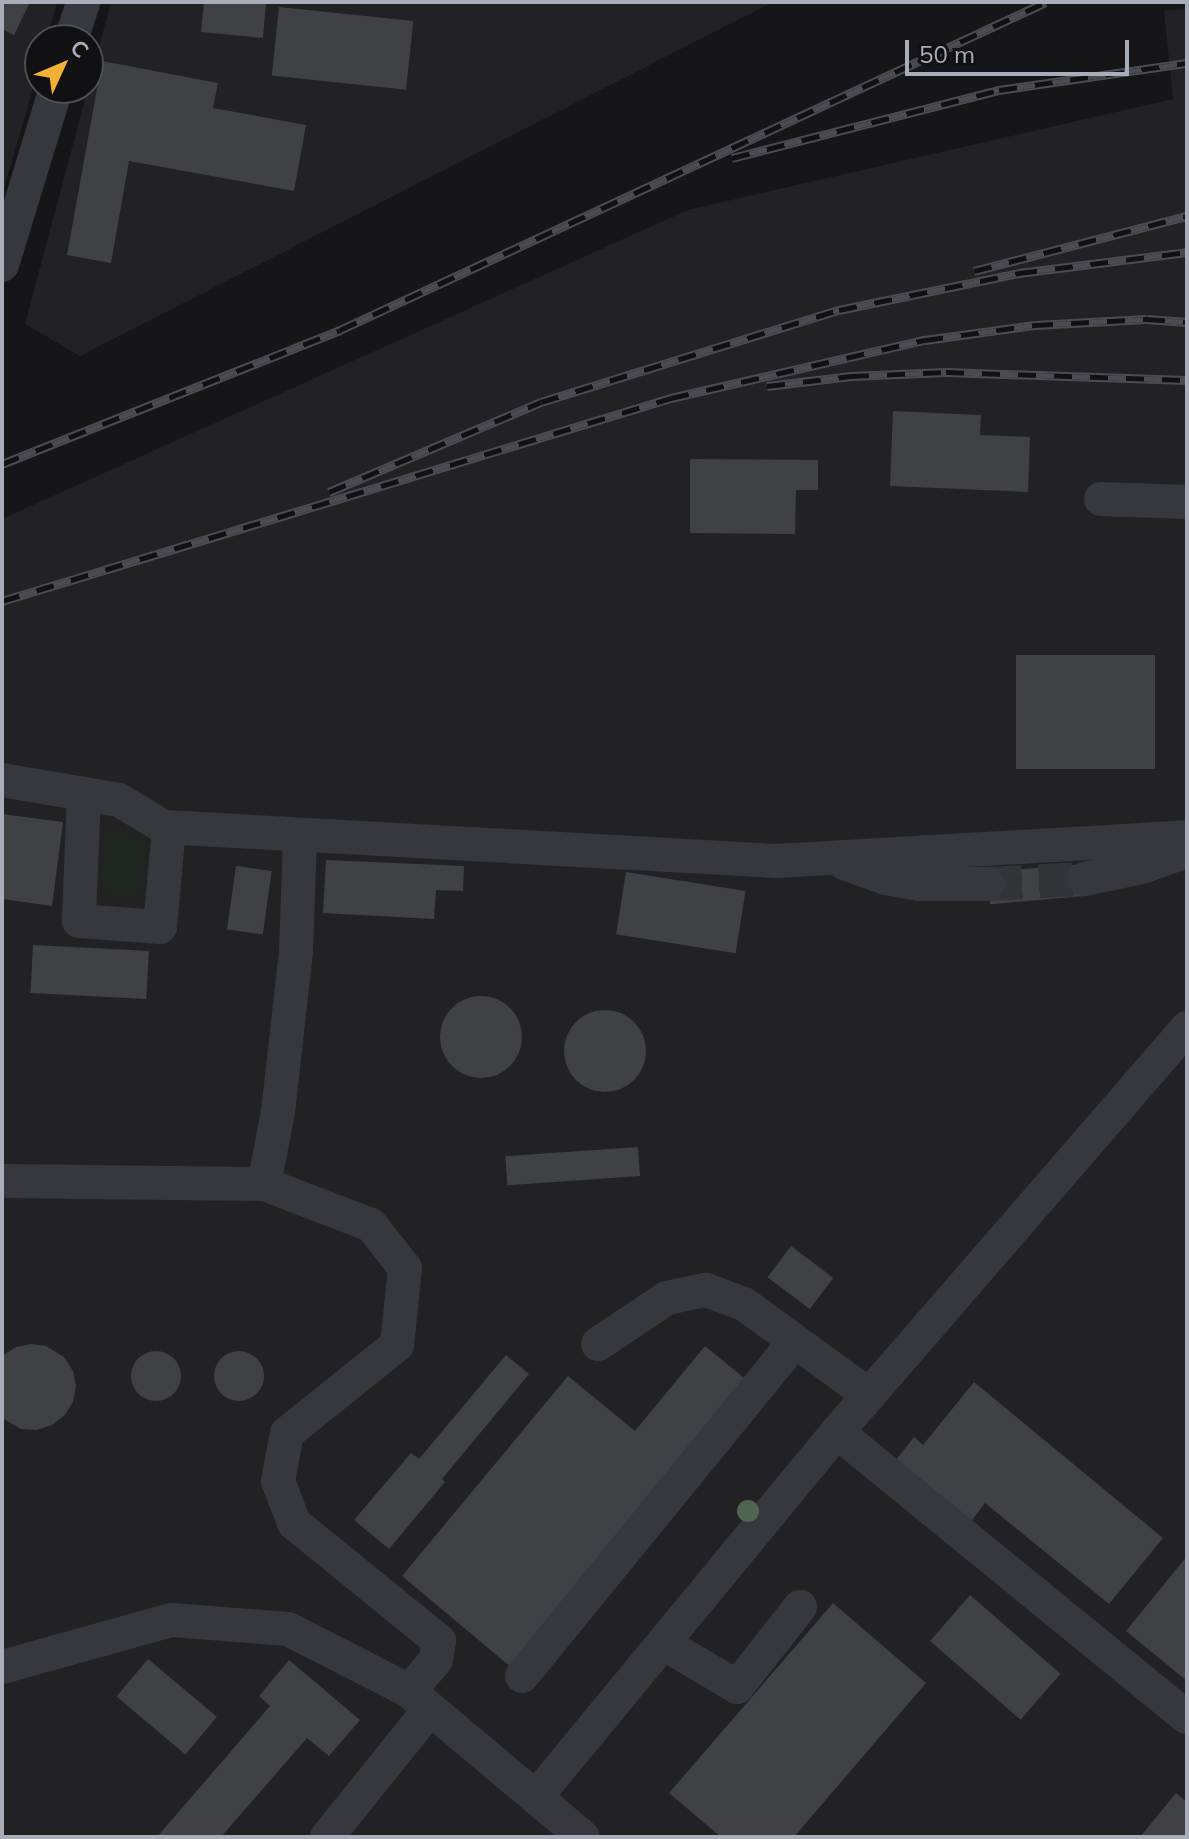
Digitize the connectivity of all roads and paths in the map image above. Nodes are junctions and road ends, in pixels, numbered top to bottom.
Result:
1 (83, 2) edge
2 (76, 24) edge
3 (51, 104) edge
4 (2, 265) edge
5 (1101, 499) dead end
6 (1187, 502) edge
7 (2, 780) edge
8 (84, 794) junction
9 (169, 828) junction
10 (300, 835) junction
11 (1187, 837) edge
12 (1187, 851) edge
13 (834, 857) junction
14 (1084, 879) tunnel mouth
15 (988, 884) tunnel mouth
16 (1187, 1028) edge
17 (2, 1181) edge
18 (264, 1184) junction
19 (794, 1342) junction
20 (598, 1344) dead end
21 (869, 1395) junction
22 (837, 1432) junction
23 (800, 1607) dead end
24 (663, 1643) junction
25 (2, 1667) edge
26 (522, 1676) dead end
27 (420, 1700) junction
28 (1187, 1717) edge
29 (536, 1797) junction
30 (327, 1837) edge
31 (583, 1837) edge

1 - 2 street
3 - 4 street
5 - 6 street
7 - 8 street
8 - 9 street
8 - 9 street
9 - 10 street
10 - 13 street
10 - 18 street
11 - 13 street
12 - 14 street
13 - 15 street
16 - 21 street
17 - 18 street
18 - 27 street
19 - 20 street
19 - 21 street
19 - 26 street
21 - 22 street
22 - 24 street
22 - 28 street
23 - 24 street
24 - 29 street
25 - 27 street
27 - 29 street
27 - 30 street
29 - 31 street

